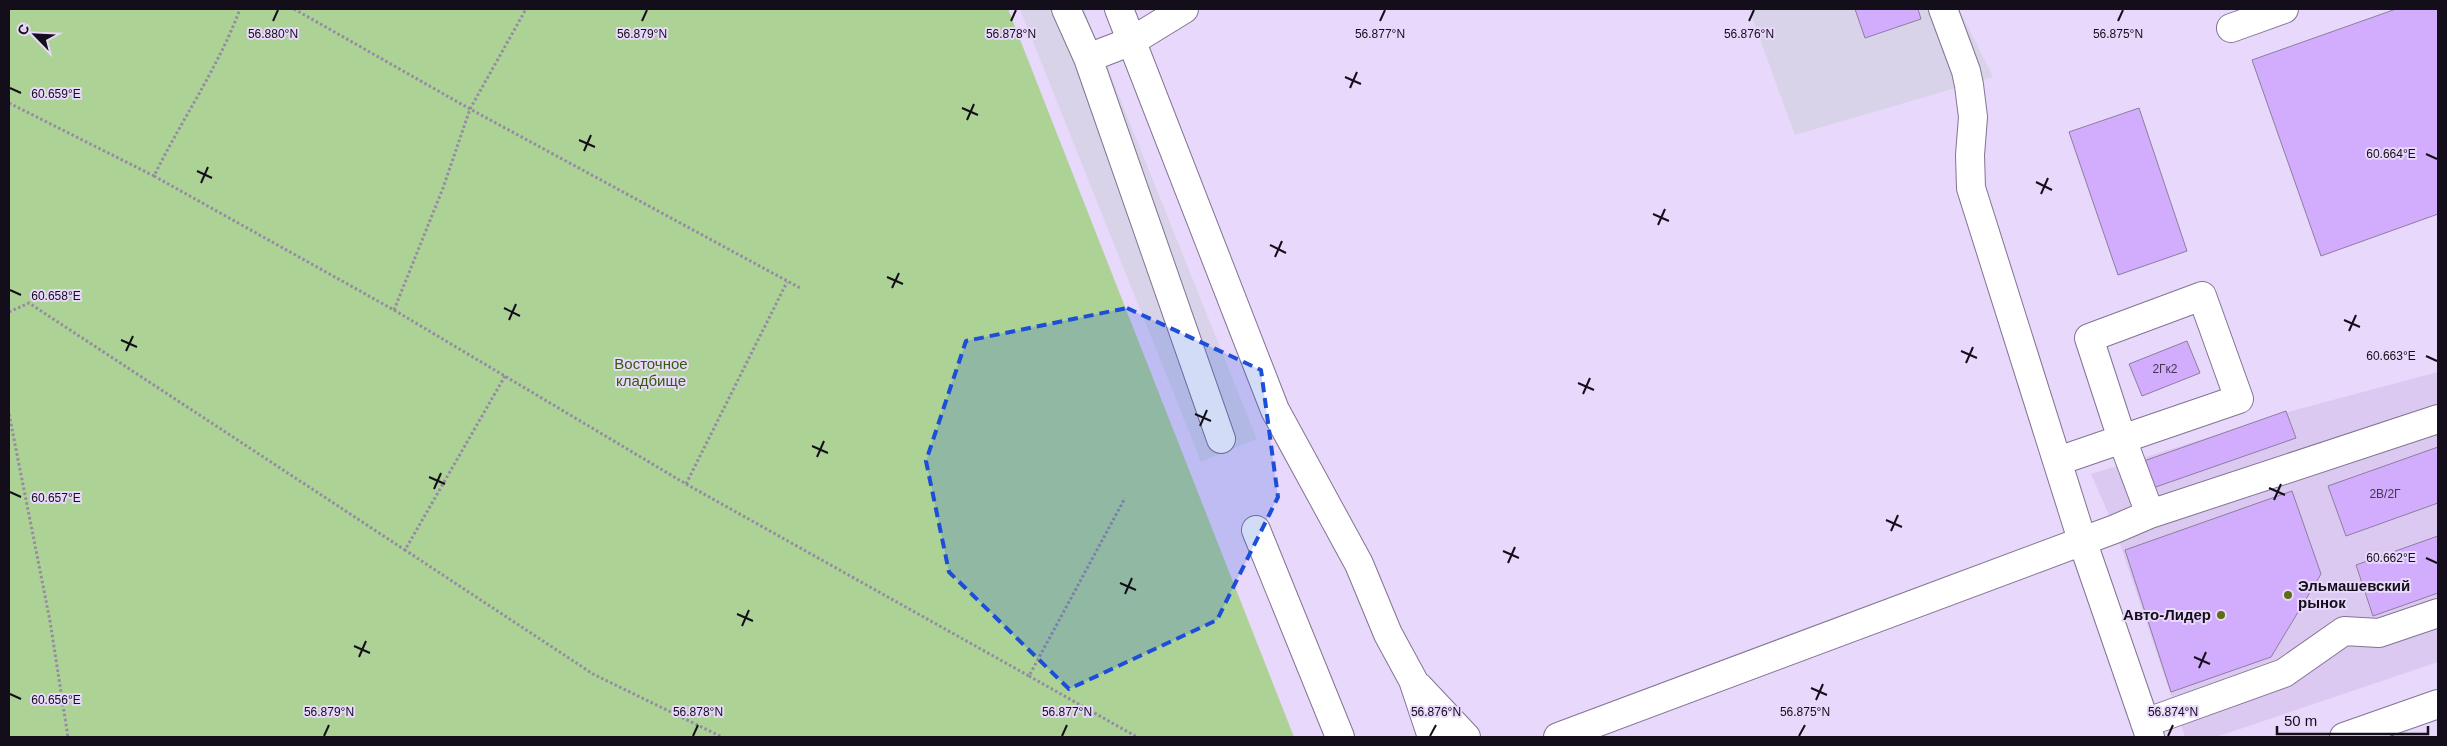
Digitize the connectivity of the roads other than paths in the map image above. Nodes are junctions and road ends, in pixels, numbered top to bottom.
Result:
1 (1066, 9) edge
2 (1119, 9) edge
3 (1184, 9) edge
4 (1943, 9) edge
5 (2284, 9) edge
6 (2231, 28) dead end
7 (1132, 41) junction
8 (1088, 58) junction
9 (2438, 420) edge
10 (1221, 439) dead end
11 (2122, 439) junction
12 (2058, 461) junction
13 (2150, 514) junction
14 (1256, 530) dead end
15 (2082, 540) junction
16 (2438, 613) edge
17 (1413, 680) junction
18 (2438, 704) edge
19 (2148, 730) edge
20 (1340, 737) edge
21 (1432, 737) edge
22 (1466, 737) edge
23 (1558, 737) edge
24 (2344, 737) edge

1 - 8 street
2 - 7 street
3 - 7 street
4 - 12 street
5 - 6 street
7 - 8 street
7 - 17 street
8 - 10 street
9 - 13 street
11 - 11 street
11 - 12 street
11 - 13 street
12 - 15 street
13 - 15 street
14 - 20 street
15 - 19 street
15 - 23 street
16 - 19 street
17 - 21 street
17 - 22 street
18 - 24 street

